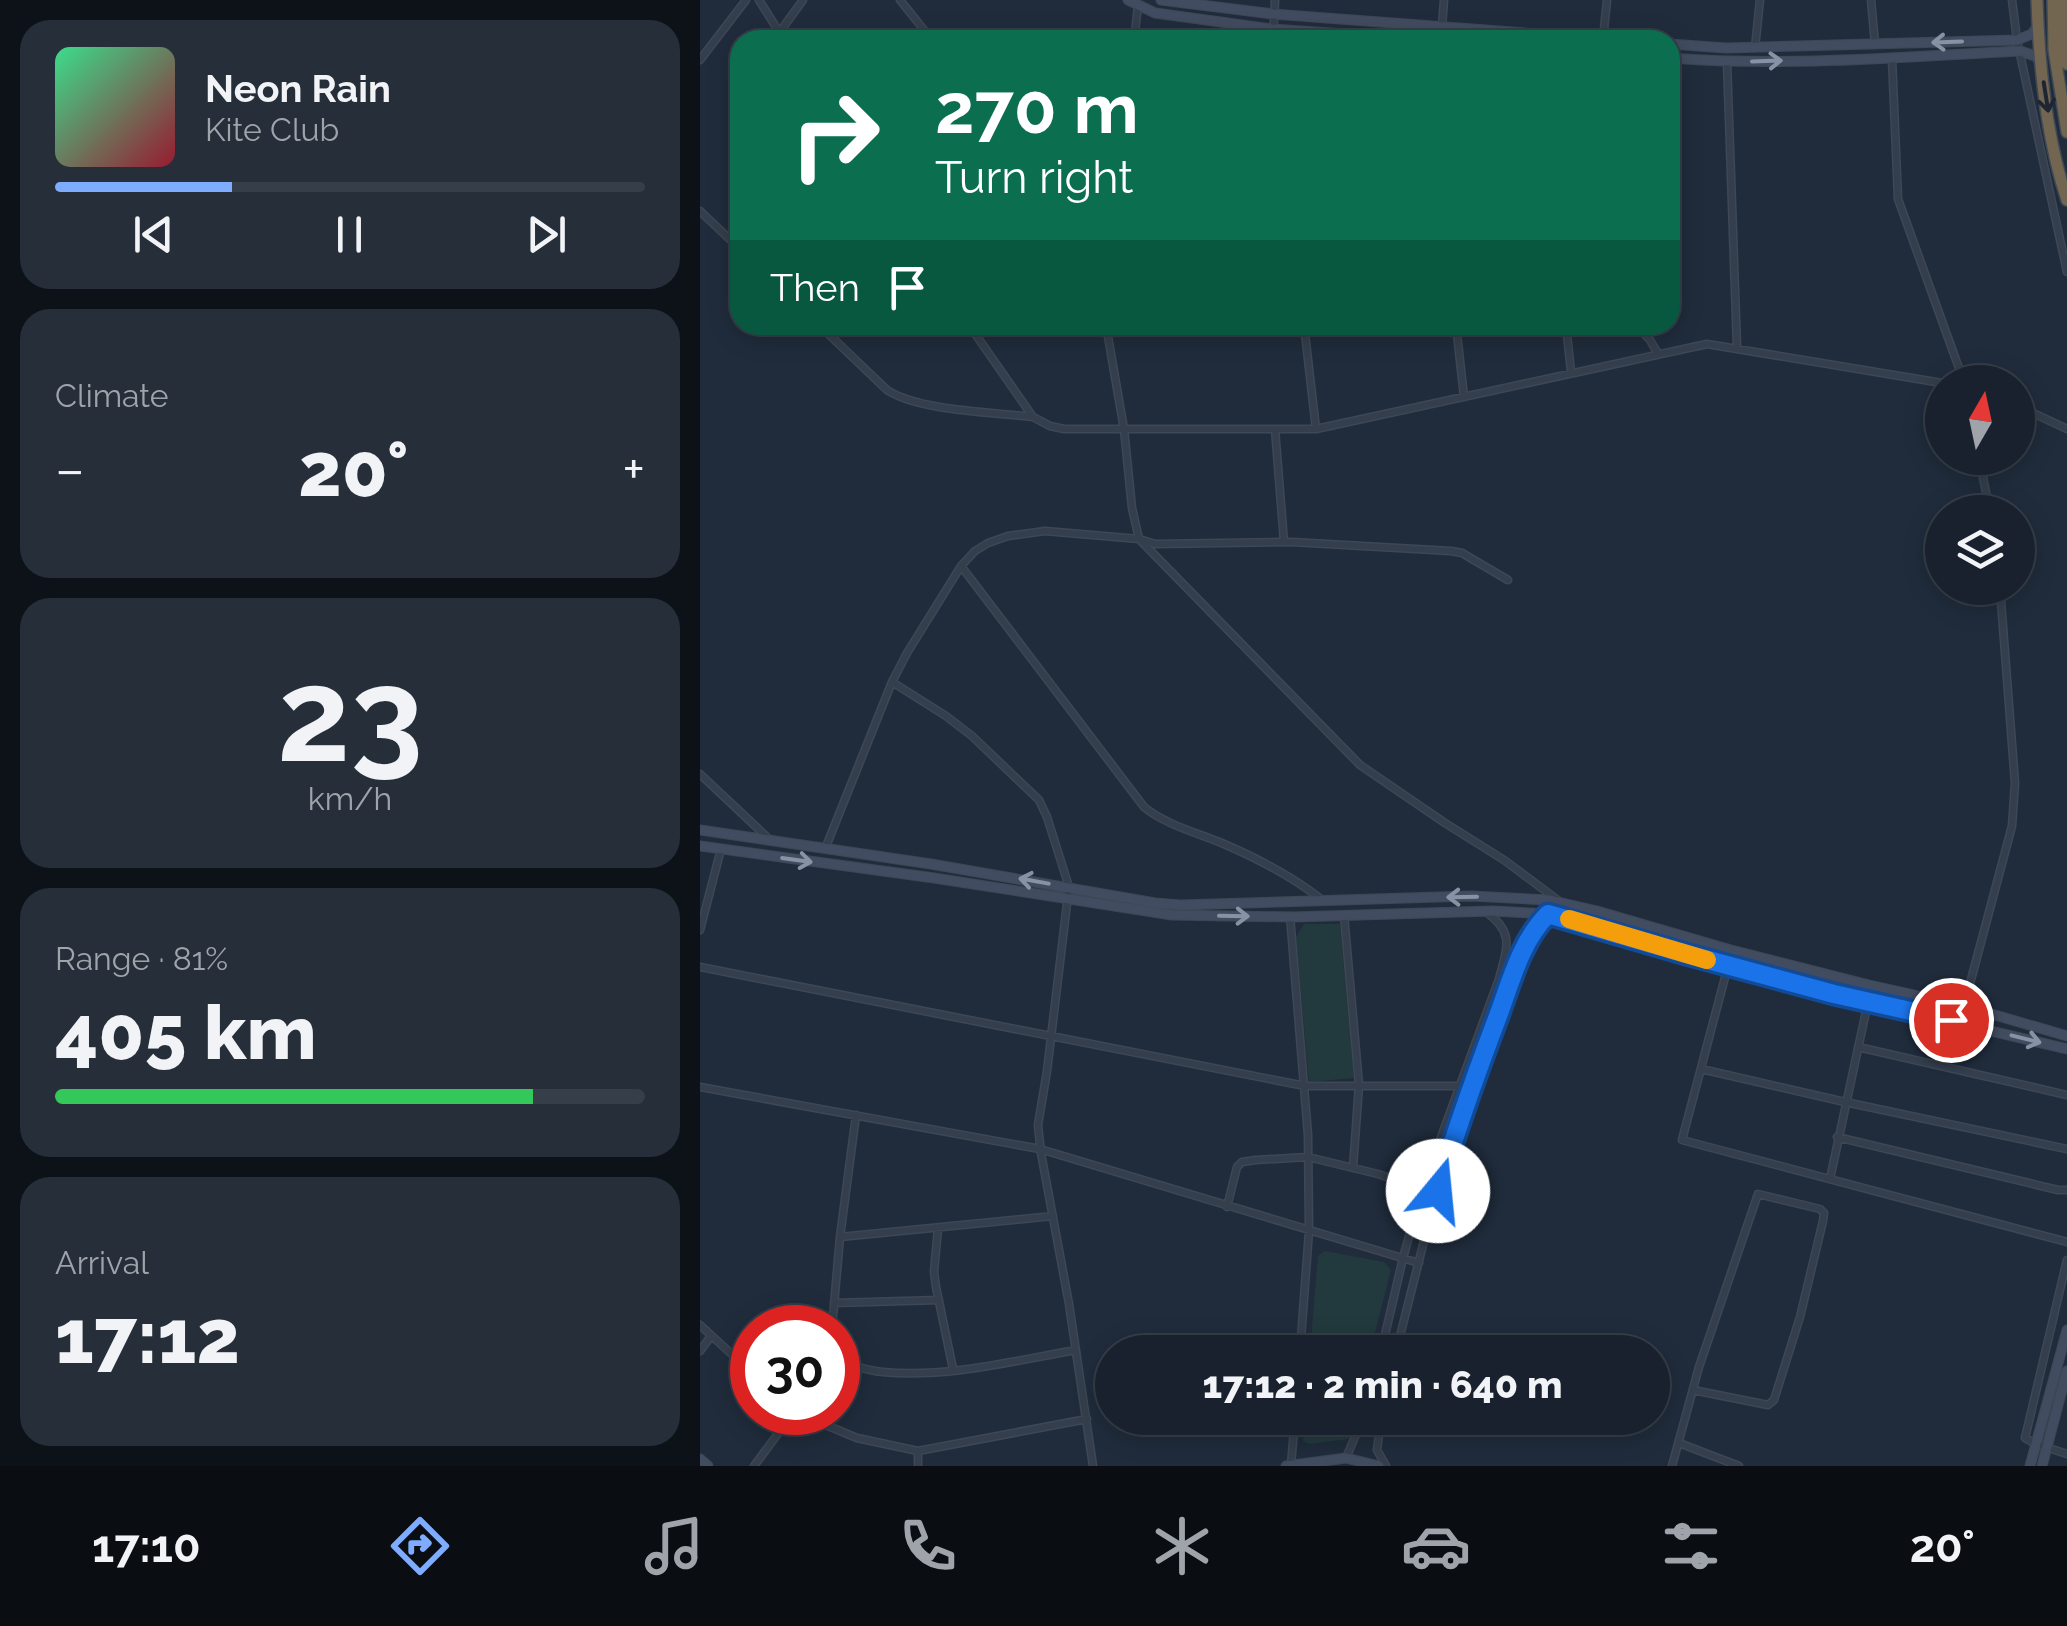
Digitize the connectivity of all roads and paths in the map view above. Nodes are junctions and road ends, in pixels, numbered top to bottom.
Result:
1 (746, 0) edge
2 (759, 0) edge
3 (803, 0) edge
4 (900, 0) edge
5 (1128, 0) edge
6 (1161, 0) edge
7 (1274, 0) edge
8 (1444, 0) edge
9 (1607, 0) edge
10 (1760, 0) edge
11 (1871, 0) edge
12 (2012, 0) edge
13 (2037, 0) edge
14 (2053, 0) edge
15 (2063, 0) edge
16 (1138, 6) junction
17 (1273, 14) junction
18 (2038, 25) junction
19 (1442, 27) junction
20 (777, 30) edge
21 (785, 30) edge
22 (924, 30) edge
23 (1135, 30) edge
24 (1246, 30) edge
25 (1273, 30) edge
26 (1482, 30) edge
27 (1604, 30) edge
28 (2017, 40) junction
29 (1875, 44) junction
30 (1680, 45) edge
31 (1756, 48) junction
32 (2020, 52) junction
33 (1892, 58) junction
34 (1680, 59) edge
35 (700, 60) edge
36 (1727, 62) junction
37 (2041, 62) junction
38 (2067, 64) edge
39 (2067, 132) edge
40 (2067, 200) edge
41 (700, 211) edge
42 (730, 240) edge
43 (2067, 272) edge
44 (830, 335) edge
45 (976, 335) edge
46 (1108, 335) edge
47 (1305, 335) edge
48 (1457, 335) edge
49 (1567, 335) edge
50 (1645, 335) edge
51 (1736, 347) junction
52 (1658, 354) junction
53 (1958, 365) edge
54 (1570, 372) junction
55 (1925, 379) edge
56 (1464, 397) junction
57 (2035, 414) edge
58 (1033, 417) junction
59 (1124, 428) junction
60 (1275, 429) junction
61 (2067, 429) edge
62 (1316, 430) junction
63 (1139, 540) junction
64 (1284, 542) junction
65 (961, 566) junction
66 (1508, 580) dead end
67 (2001, 605) edge
68 (892, 682) junction
69 (700, 774) edge
70 (700, 830) edge
71 (772, 842) junction
72 (700, 846) edge
73 (721, 849) junction
74 (824, 850) junction
75 (1069, 887) junction
76 (1068, 899) junction
77 (1324, 901) junction
78 (1559, 902) junction
79 (1484, 911) junction
80 (1548, 914) junction
81 (1344, 915) junction
82 (1290, 916) junction
83 (700, 930) edge
84 (1507, 948) junction
85 (1520, 959) junction
86 (1728, 966) junction
87 (700, 967) edge
88 (1868, 1002) junction
89 (1964, 1006) junction
90 (1051, 1035) junction
91 (2067, 1036) edge
92 (1858, 1047) junction
93 (2067, 1049) edge
94 (1701, 1069) junction
95 (1360, 1085) junction
96 (700, 1086) edge
97 (1305, 1086) junction
98 (1459, 1086) junction
99 (2067, 1095) edge
100 (1844, 1102) junction
101 (856, 1115) junction
102 (1837, 1137) junction
103 (1040, 1149) junction
104 (2067, 1149) edge
105 (1308, 1157) junction
106 (1353, 1168) junction
107 (1830, 1179) junction
108 (1422, 1188) junction
109 (2067, 1190) edge
110 (1228, 1206) junction
111 (1053, 1216) junction
112 (938, 1228) junction
113 (1309, 1231) junction
114 (840, 1237) junction
115 (2067, 1242) edge
116 (1403, 1258) junction
117 (2067, 1260) edge
118 (1419, 1263) junction
119 (939, 1300) junction
120 (834, 1303) joint
121 (700, 1326) edge
122 (2067, 1330) edge
123 (1301, 1335) edge
124 (1385, 1335) edge
125 (1400, 1335) edge
126 (711, 1336) junction
127 (1076, 1350) junction
128 (700, 1351) edge
129 (730, 1353) edge
130 (860, 1367) edge
131 (954, 1370) junction
132 (2067, 1371) edge
133 (1693, 1390) junction
134 (1086, 1420) junction
135 (777, 1435) edge
136 (851, 1435) edge
137 (1292, 1435) edge
138 (1356, 1435) edge
139 (1378, 1435) edge
140 (1678, 1443) junction
141 (2042, 1446) junction
142 (918, 1451) junction
143 (2067, 1454) edge
144 (1346, 1458) junction
145 (700, 1459) edge
146 (708, 1466) edge
147 (754, 1466) edge
148 (918, 1466) edge
149 (1093, 1466) edge
150 (1289, 1466) edge
151 (1382, 1466) edge
152 (1672, 1466) edge
153 (1739, 1466) edge
154 (2030, 1466) edge
155 (2042, 1466) edge

1 - 35 street
2 - 20 street
3 - 21 street
4 - 22 street
5 - 16 street
6 - 17 street
7 - 17 street
8 - 19 street
9 - 27 street
10 - 31 street
11 - 29 street
12 - 28 street
13 - 18 highway
14 - 39 highway
15 - 38 highway
16 - 23 street
16 - 24 street
17 - 19 street
17 - 25 street
18 - 28 street
18 - 37 highway
19 - 26 street
28 -> 29 street
28 - 32 street
29 - 31 street
30 - 31 street
32 - 33 street
32 - 37 street
32 - 43 street
36 -> 33 street
33 - 53 street
34 - 36 street
36 - 51 street
37 -> 40 highway
41 - 42 street
44 - 58 street
45 - 58 street
46 - 59 street
47 - 62 street
48 - 56 street
49 - 54 street
50 - 52 street
51 - 52 street
51 - 55 street
52 - 54 street
54 - 56 street
56 - 62 street
57 - 61 street
58 - 59 street
59 - 60 street
59 - 63 street
60 - 62 street
60 - 64 street
63 - 64 street
63 - 65 street
63 - 78 street
64 - 66 street
65 - 68 street
65 - 77 street
67 - 89 street
68 - 74 street
68 - 75 street
69 - 71 street
70 - 71 street
71 - 74 street
72 - 73 street
73 -> 76 street
73 - 83 street
75 -> 74 street
75 - 76 street
75 - 77 street
76 -> 82 street
76 - 90 street
78 -> 77 street
78 - 89 street
79 - 80 street
79 - 81 street
79 - 84 street
80 - 85 street
80 - 86 street
81 - 82 street
81 - 95 street
82 - 97 street
84 - 85 street
84 - 98 street
85 - 118 street
86 - 88 street
86 - 94 street
87 - 90 street
88 - 92 street
88 -> 93 street
89 - 91 street
90 - 97 street
90 - 103 street
92 - 99 street
92 - 100 street
94 - 100 street
94 - 107 street
95 - 97 street
95 - 98 street
95 - 106 street
96 - 101 street
97 - 105 street
98 - 108 street
100 - 102 street
100 - 104 street
101 - 103 street
101 - 114 street
102 - 107 street
102 - 109 street
103 - 110 street
103 - 111 street
105 - 106 street
105 - 110 street
105 - 113 street
106 - 108 street
107 - 115 street
108 - 116 street
110 - 113 street
111 - 112 street
111 - 127 street
112 - 114 street
112 - 119 street
113 - 116 street
113 - 123 street
114 - 120 street
116 - 118 street
116 - 124 street
117 - 141 street
118 - 125 street
119 - 120 street
119 - 131 street
121 - 126 street
122 - 141 street
126 - 128 street
126 - 129 street
127 - 131 street
127 - 134 street
130 - 131 street
132 - 141 street
133 - 133 street
133 - 140 street
134 - 142 street
134 - 149 street
135 - 147 street
136 - 142 street
137 - 150 street
138 - 144 street
139 - 151 street
140 - 152 street
140 - 153 street
141 - 143 street
141 - 154 street
141 - 155 street
142 - 148 street
144 - 150 street
144 - 151 street
145 - 146 street

